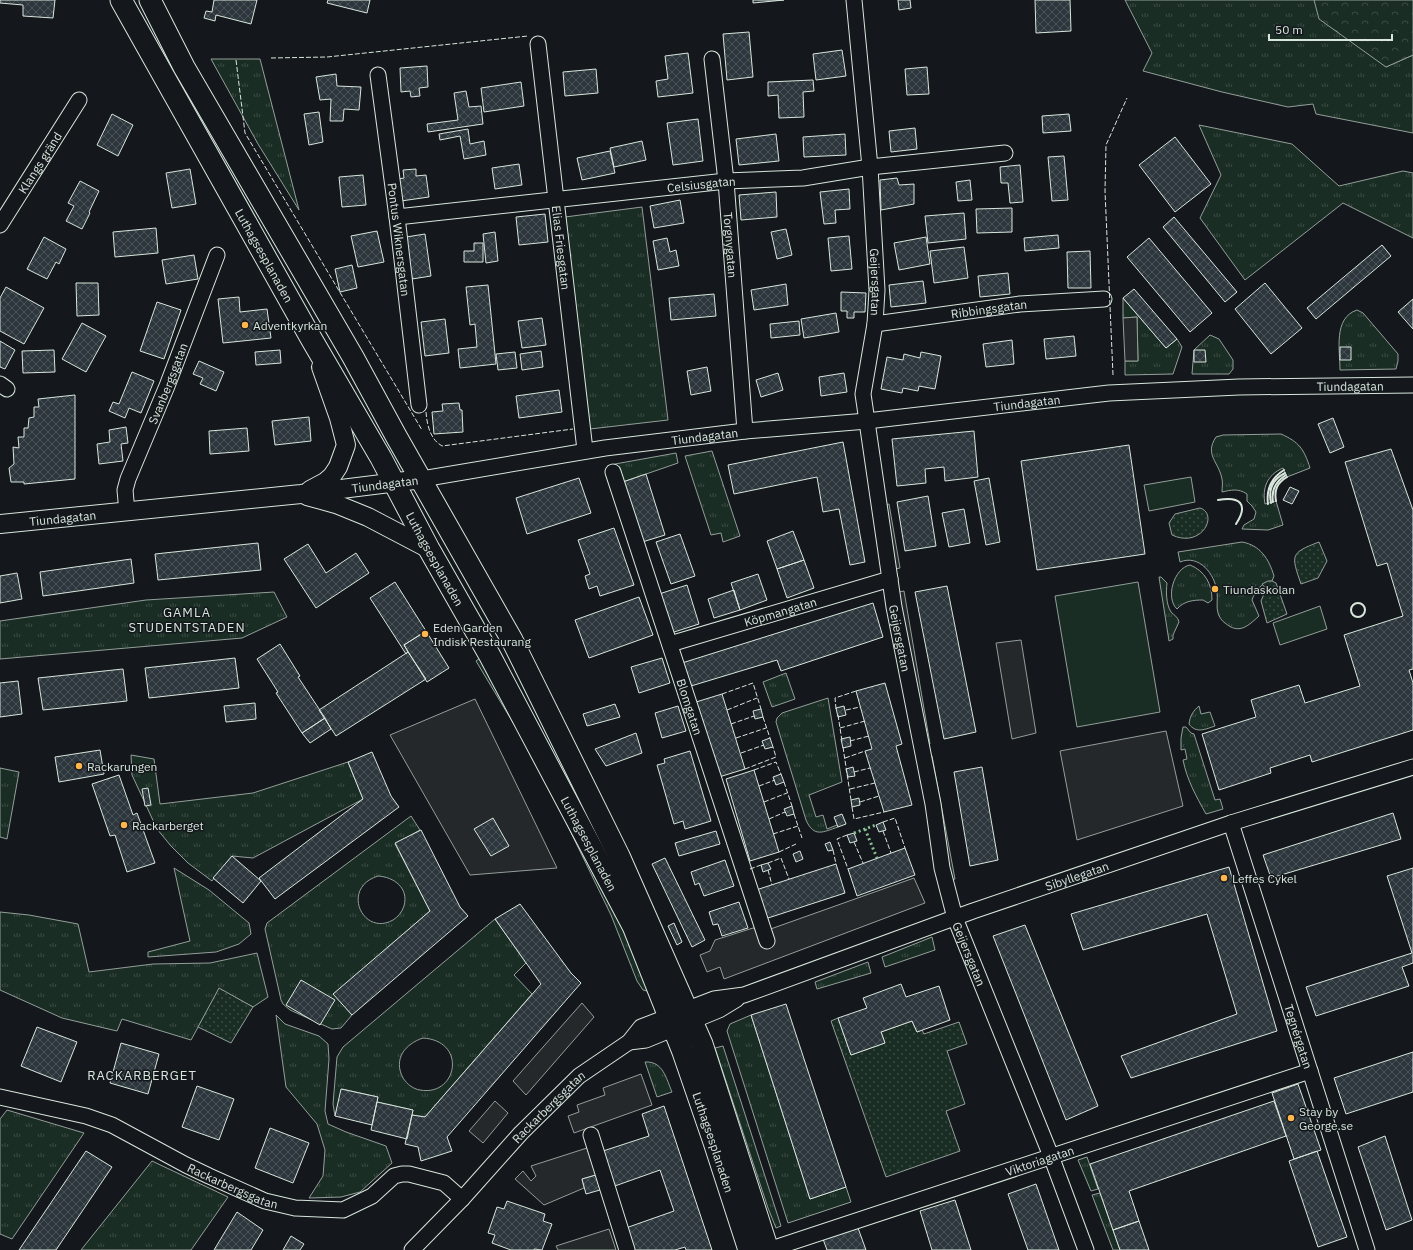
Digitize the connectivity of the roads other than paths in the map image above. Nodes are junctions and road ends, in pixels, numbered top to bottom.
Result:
1 (121, 0) edge
2 (150, 0) edge
3 (854, 0) edge
4 (538, 44) dead end
5 (712, 59) dead end
6 (378, 75) dead end
7 (79, 100) dead end
8 (1005, 153) dead end
9 (870, 167) junction
10 (726, 181) junction
11 (556, 199) junction
12 (397, 217) junction
13 (0, 225) edge
14 (217, 255) dead end
15 (1104, 299) dead end
16 (875, 324) junction
17 (312, 340) junction
18 (1413, 385) edge
19 (419, 405) dead end
20 (867, 421) junction
21 (745, 431) junction
22 (585, 450) junction
23 (613, 472) dead end
24 (422, 479) junction
25 (394, 482) junction
26 (300, 494) junction
27 (127, 512) junction
28 (0, 524) edge
29 (428, 548) junction
30 (890, 579) junction
31 (670, 644) junction
32 (1413, 767) edge
33 (1231, 823) junction
34 (955, 918) junction
35 (766, 941) dead end
36 (681, 1019) junction
37 (1310, 1071) junction
38 (0, 1097) edge
39 (591, 1135) dead end
40 (1051, 1156) junction
41 (462, 1199) junction
42 (412, 1250) edge
43 (627, 1250) edge
44 (748, 1250) edge
45 (768, 1250) edge
46 (1086, 1250) edge
47 (1367, 1250) edge

1 - 17 main road, Luthagsesplanaden
2 - 24 main road, Luthagsesplanaden
3 - 9 street, Geijersgatan
4 - 11 street, Elias Friesgatan
5 - 10 street, Torgnygatan
6 - 12 street, Pontus Wiknersgatan
7 - 13 street, Klangs gränd
8 - 9 street, Celsiusgatan
9 - 10 street, Celsiusgatan
9 - 16 street, Geijersgatan
10 - 11 street, Celsiusgatan
10 - 21 street, Torgnygatan
11 - 12 street, Celsiusgatan
11 - 22 street, Elias Friesgatan
12 - 19 street, Pontus Wiknersgatan
14 - 27 street, Svanbergsgatan
15 - 16 street, Ribbingsgatan
16 - 20 street, Geijersgatan
17 - 25 main road, Luthagsesplanaden
17 - 26 street
18 - 20 street, Tiundagatan
20 - 21 street, Tiundagatan
20 - 30 street, Geijersgatan
21 - 22 street, Tiundagatan
22 - 24 street, Tiundagatan
23 - 31 street, Blomgatan
24 - 25 street, Tiundagatan
24 - 36 main road, Luthagsesplanaden
25 - 26 street, Tiundagatan
25 - 29 main road, Luthagsesplanaden
26 - 27 street, Tiundagatan
26 - 29 street
27 - 28 street, Tiundagatan
29 - 36 main road, Luthagsesplanaden
30 - 31 street, Köpmangatan
30 - 34 street, Geijersgatan
31 - 35 street, Blomgatan
32 - 33 street, Sibyllegatan
33 - 34 street, Sibyllegatan
33 - 37 street, Tegnérgatan
34 - 36 street, Sibyllegatan
34 - 40 street, Geijersgatan
36 - 41 street, Rackarbergsgatan
36 - 44 main road, Luthagsesplanaden
36 - 45 main road, Luthagsesplanaden
37 - 40 street, Viktoriagatan
37 - 47 street, Tegnérgatan
38 - 41 street, Rackarbergsgatan
39 - 43 street
40 - 45 street, Viktoriagatan
40 - 46 street, Geijersgatan
41 - 42 street, Rackarbergsgatan

